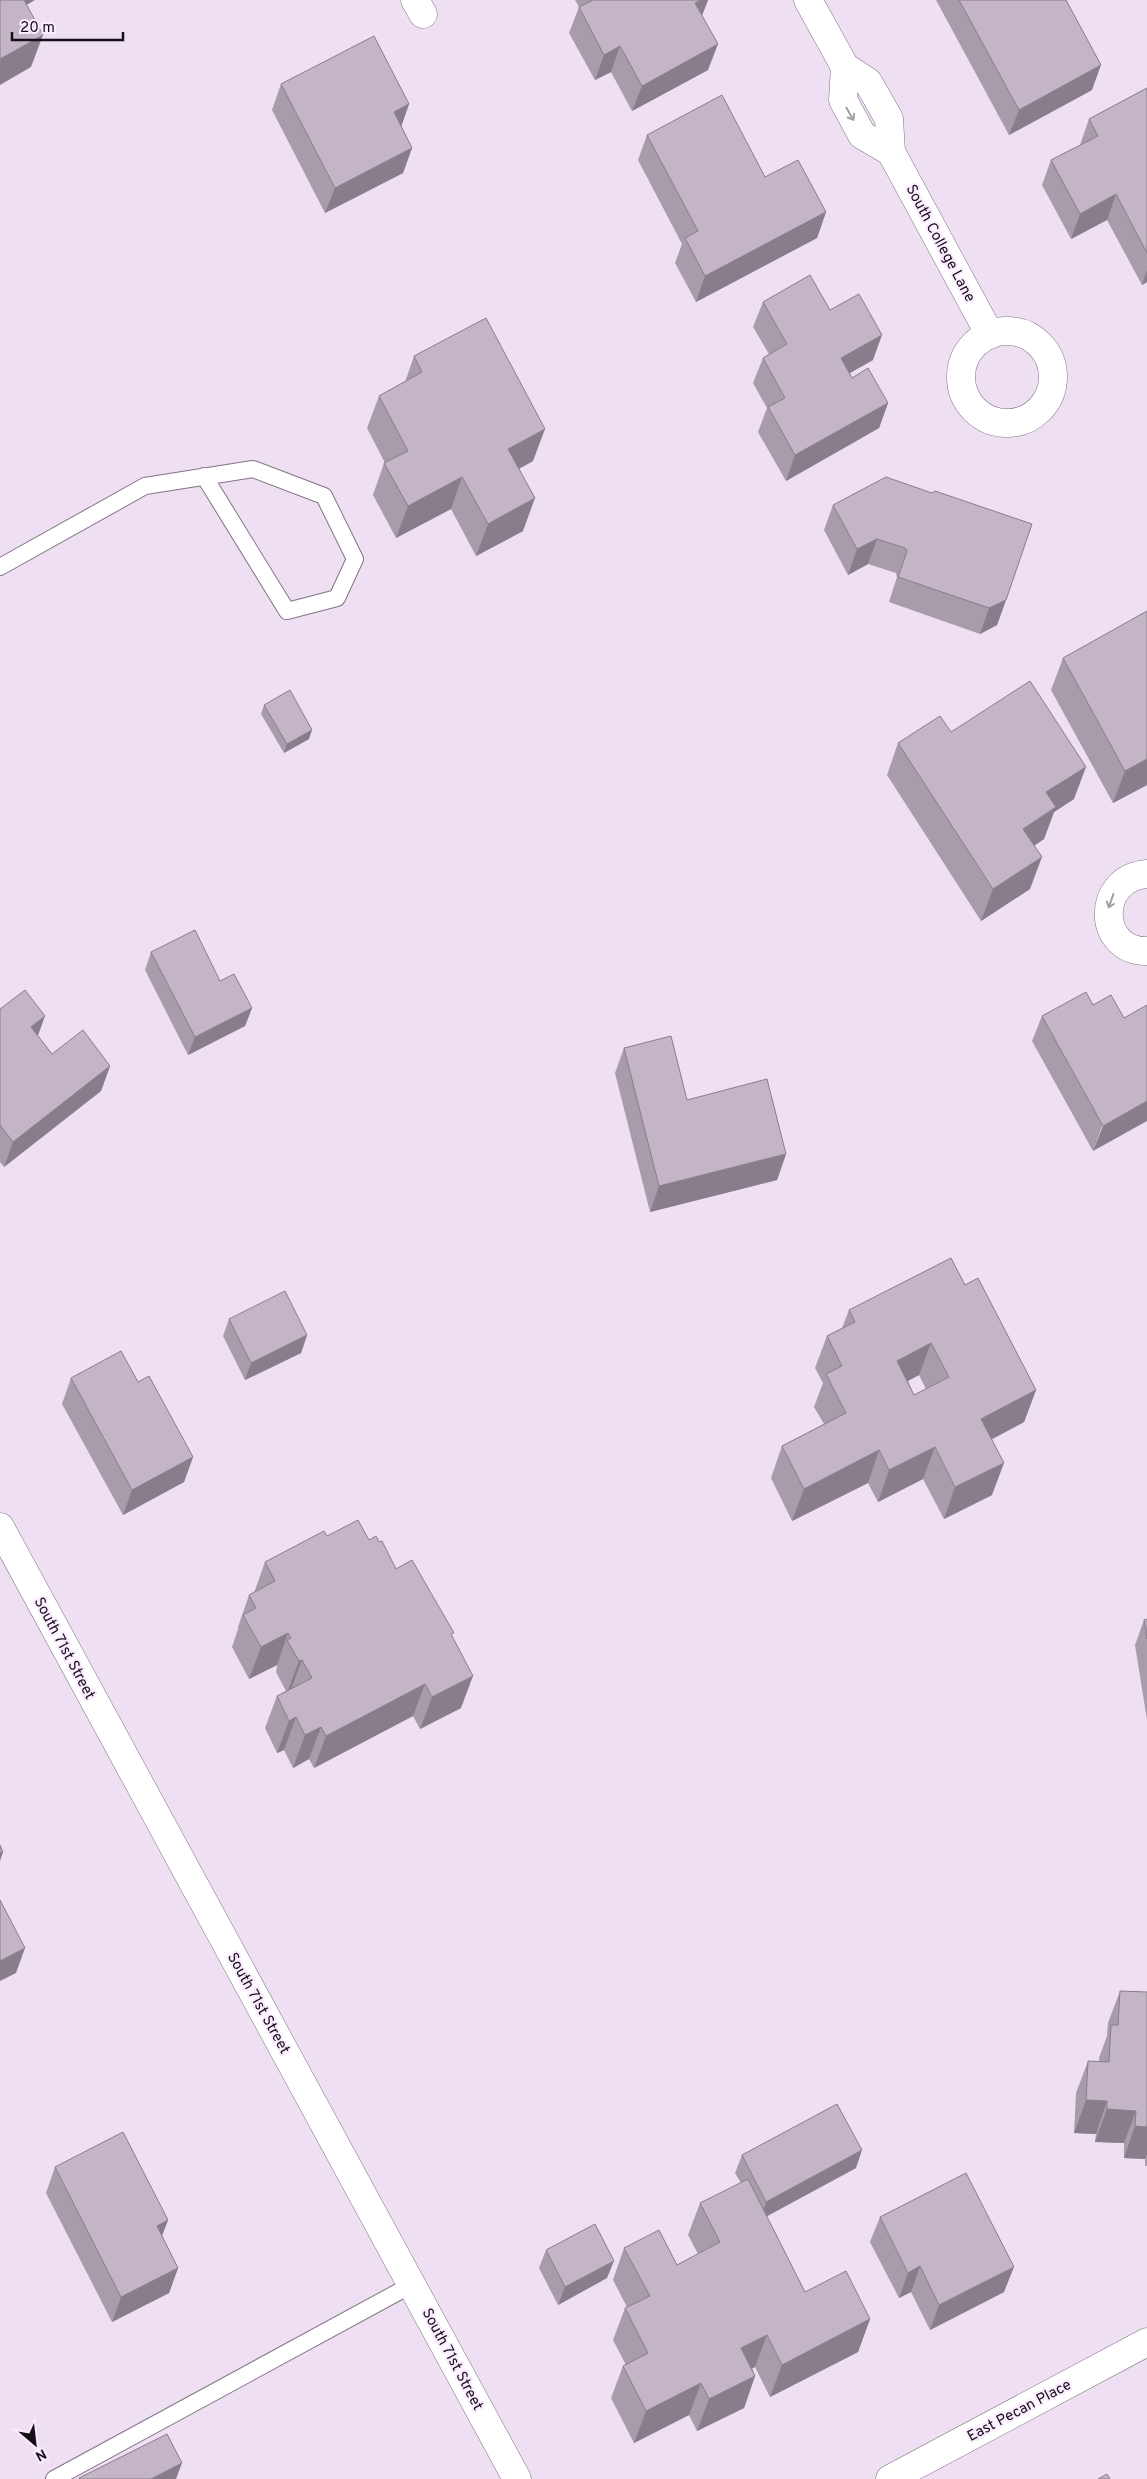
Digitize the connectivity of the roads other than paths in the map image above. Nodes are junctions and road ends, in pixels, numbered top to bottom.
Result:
1 (808, 0) edge
2 (990, 335) dead end
3 (204, 476) junction
4 (0, 567) edge
5 (1147, 874) edge
6 (1147, 951) edge
7 (0, 1527) edge
8 (413, 2284) junction
9 (1147, 2342) edge
10 (54, 2479) edge
11 (517, 2479) edge
12 (890, 2479) edge

1 - 2 street, South College Lane
3 - 3 lane
3 - 4 lane
5 -> 6 street
7 - 8 street, South 71st Street
8 - 10 lane
8 - 11 street, South 71st Street
9 - 12 street, East Pecan Place

